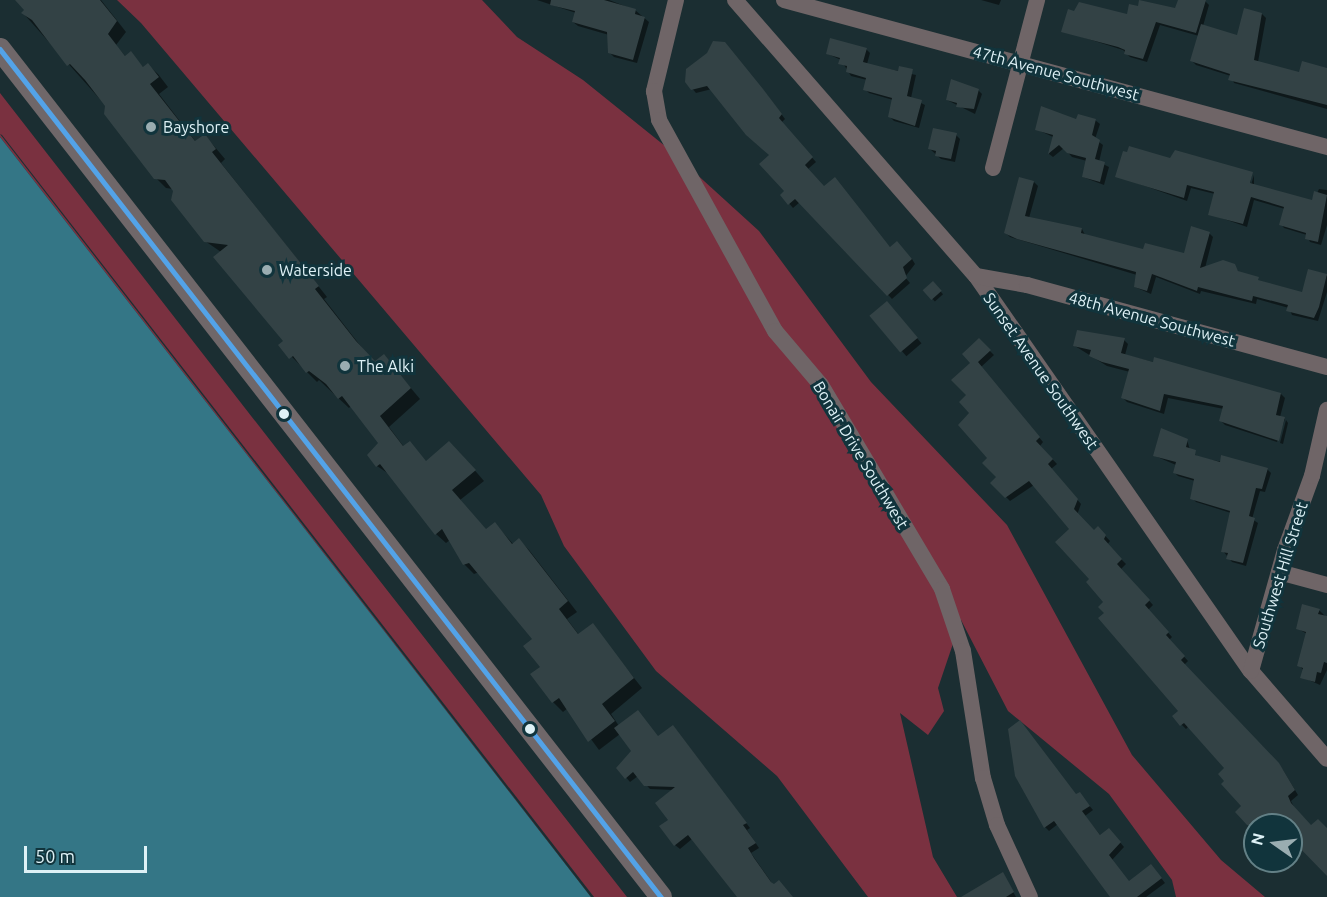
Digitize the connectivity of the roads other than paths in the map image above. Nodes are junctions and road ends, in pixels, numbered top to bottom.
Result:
1 (676, 0) edge
2 (735, 0) edge
3 (784, 0) edge
4 (1037, 0) edge
5 (0, 49) edge
6 (1020, 63) junction
7 (1327, 147) edge
8 (993, 168) dead end
9 (976, 276) junction
10 (1327, 367) edge
11 (1327, 410) edge
12 (1279, 572) junction
13 (1327, 585) edge
14 (1251, 671) junction
15 (1327, 759) edge
16 (661, 897) edge
17 (1030, 897) edge

1 - 17 street, Bonair Drive Southwest
2 - 9 street, Sunset Avenue Southwest
3 - 6 street, 47th Avenue Southwest
4 - 6 street
5 - 16 main road
6 - 7 street, 47th Avenue Southwest
6 - 8 street
9 - 10 street, 48th Avenue Southwest
9 - 14 street, Sunset Avenue Southwest
11 - 12 street, Southwest Hill Street
12 - 13 street
12 - 14 street, Southwest Hill Street
14 - 15 street, Sunset Avenue Southwest

